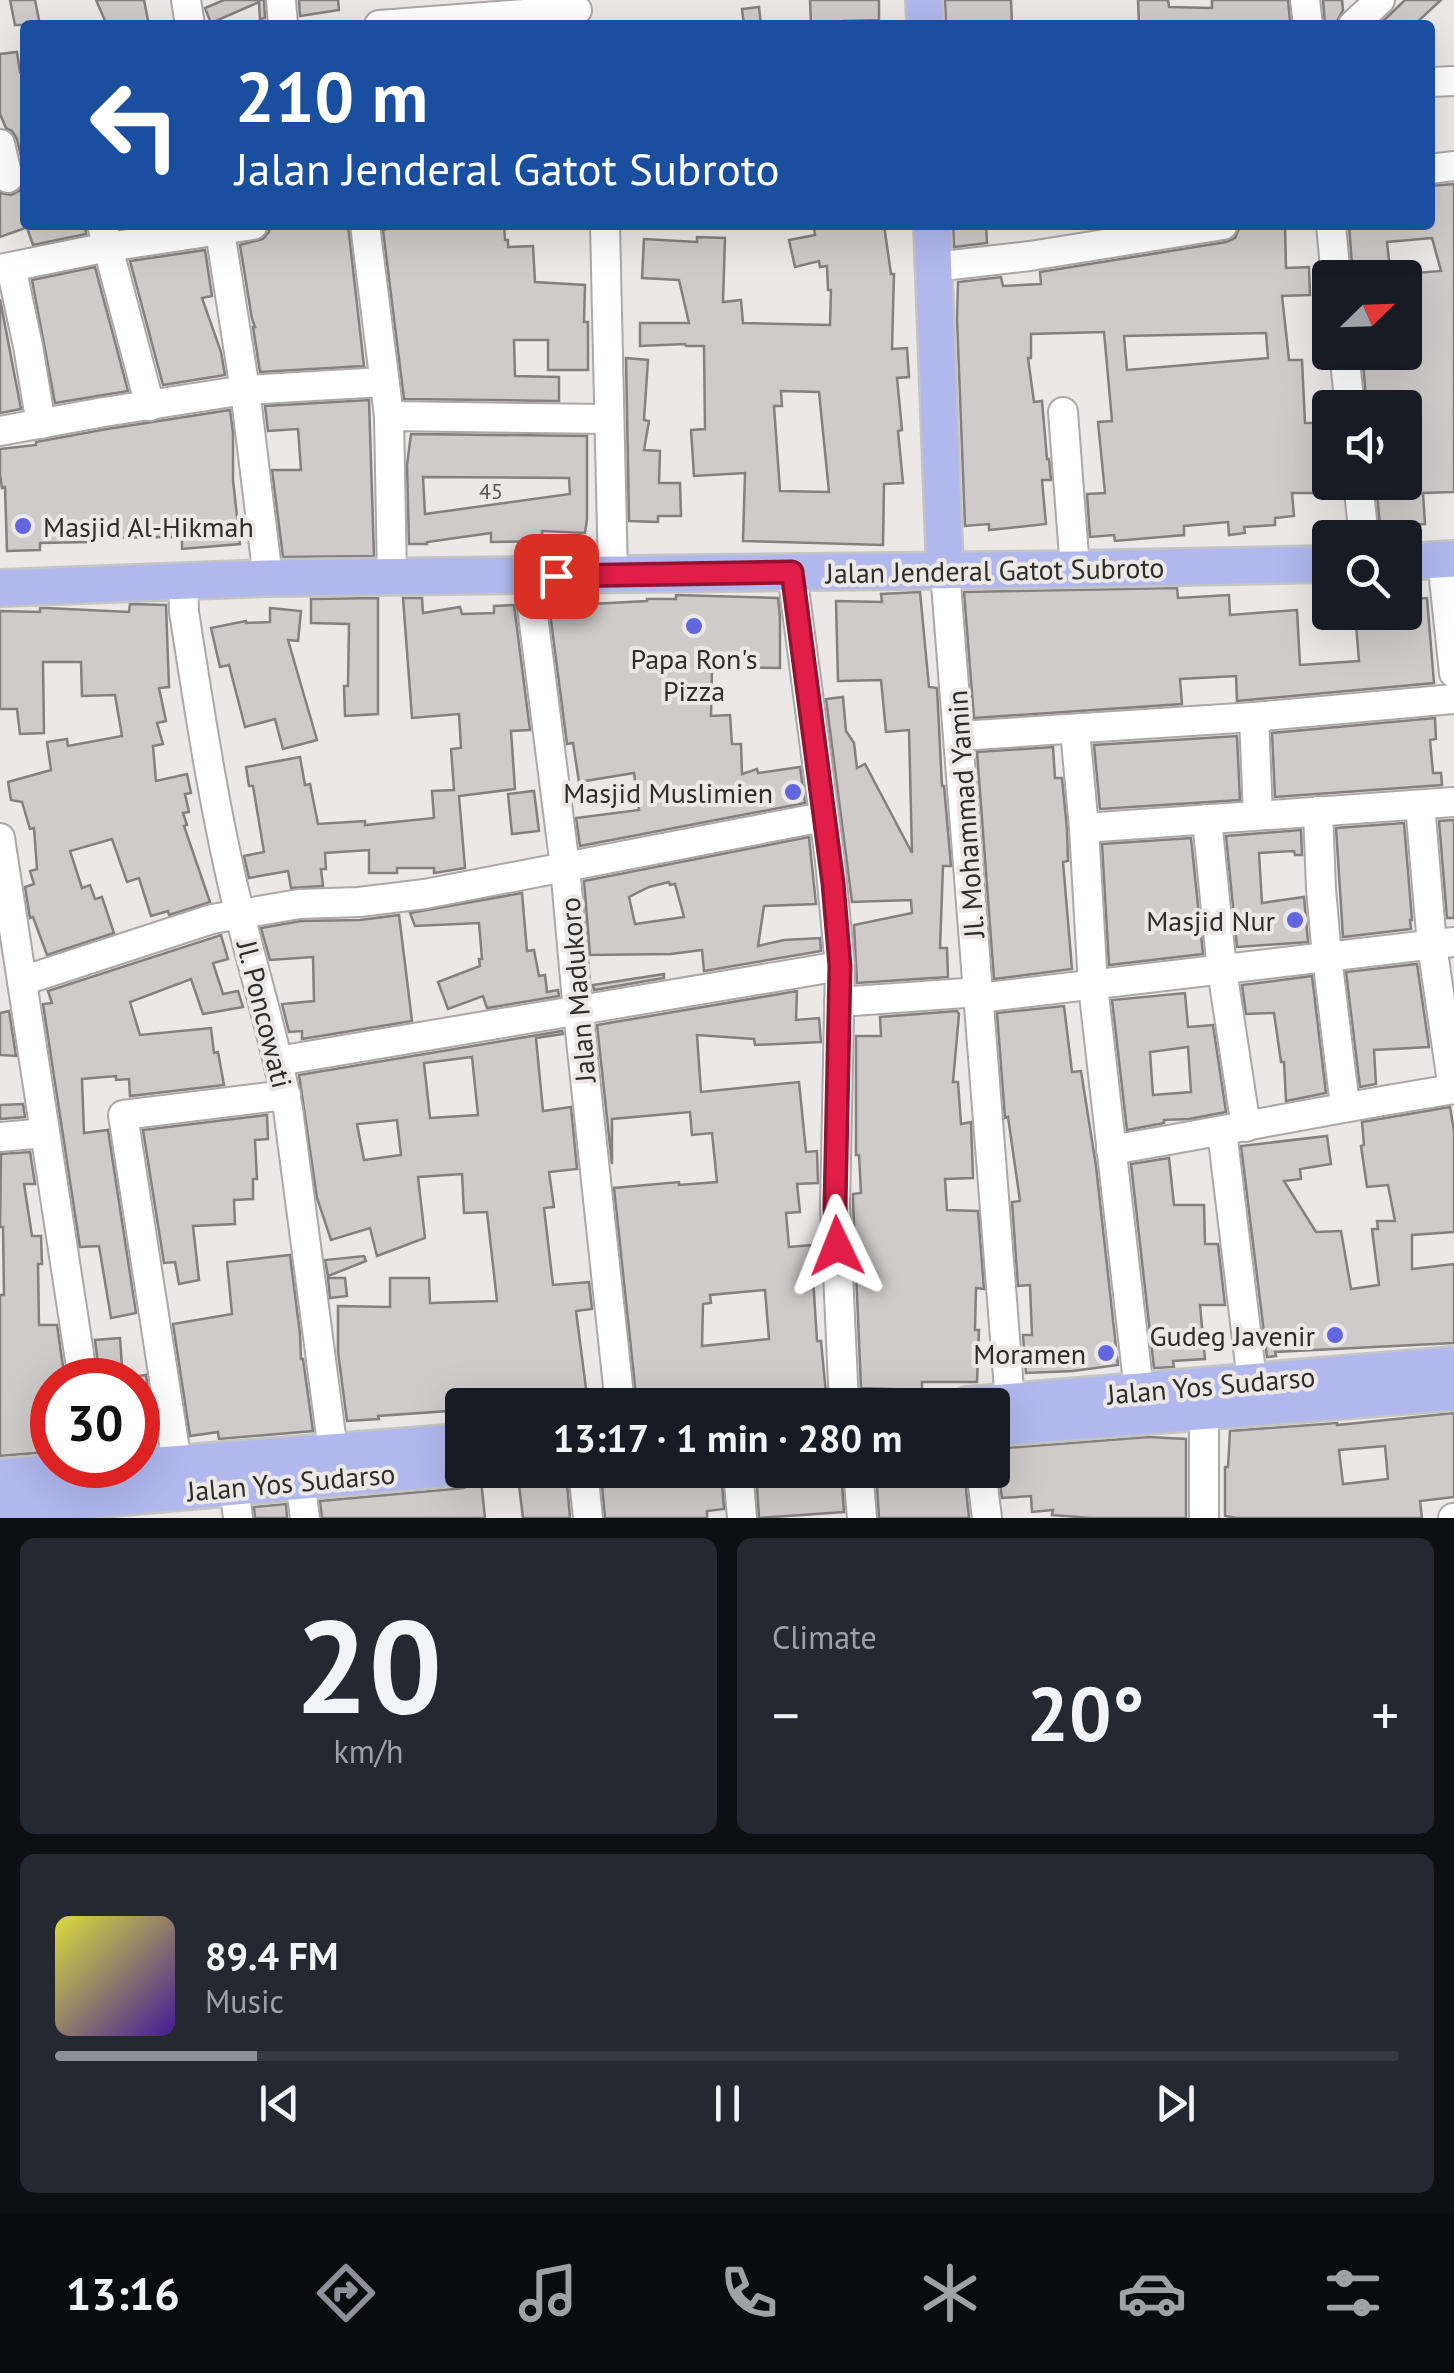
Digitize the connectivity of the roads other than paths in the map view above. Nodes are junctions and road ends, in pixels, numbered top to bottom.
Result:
1 (1380, 0) edge
2 (577, 12) edge
3 (455, 20) edge
4 (1359, 20) edge
5 (0, 144) edge
6 (11, 177) edge
7 (182, 230) edge
8 (220, 230) edge
9 (366, 230) edge
10 (605, 230) edge
11 (932, 230) edge
12 (1192, 230) edge
13 (1331, 230) edge
14 (105, 236) edge
15 (1334, 260) edge
16 (934, 267) junction
17 (6, 268) edge
18 (384, 382) junction
19 (245, 390) junction
20 (150, 406) junction
21 (1063, 412) dead end
22 (388, 416) junction
23 (608, 418) junction
24 (41, 424) junction
25 (0, 431) edge
26 (1448, 560) edge
27 (1422, 561) edge
28 (1312, 564) edge
29 (1075, 569) junction
30 (945, 571) junction
31 (792, 572) junction
32 (612, 575) junction
33 (528, 576) junction
34 (268, 578) junction
35 (392, 578) junction
36 (183, 581) junction
37 (0, 588) edge
38 (1454, 672) edge
39 (1454, 699) edge
40 (1254, 717) junction
41 (1075, 730) junction
42 (959, 736) junction
43 (1454, 802) edge
44 (1420, 805) junction
45 (1318, 811) junction
46 (1258, 815) junction
47 (823, 816) junction
48 (1207, 819) junction
49 (1084, 828) junction
50 (0, 838) edge
51 (566, 867) junction
52 (240, 914) junction
53 (7, 927) edge
54 (1443, 944) edge
55 (1327, 957) junction
56 (840, 966) junction
57 (1222, 970) junction
58 (22, 981) junction
59 (1092, 986) junction
60 (979, 995) junction
61 (839, 1002) junction
62 (578, 1012) junction
63 (278, 1061) junction
64 (1454, 1089) edge
65 (286, 1095) junction
66 (1345, 1106) junction
67 (1234, 1129) junction
68 (44, 1134) junction
69 (0, 1137) edge
70 (1111, 1150) junction
71 (79, 1358) edge
72 (1454, 1364) edge
73 (1252, 1381) junction
74 (618, 1388) edge
75 (843, 1388) edge
76 (1002, 1388) edge
77 (1139, 1391) junction
78 (1454, 1392) edge
79 (1204, 1410) junction
80 (1010, 1418) edge
81 (1010, 1419) edge
82 (445, 1443) edge
83 (333, 1450) junction
84 (177, 1463) junction
85 (160, 1464) edge
86 (445, 1468) edge
87 (30, 1474) edge
88 (0, 1477) edge
89 (300, 1480) junction
90 (585, 1488) edge
91 (740, 1488) edge
92 (860, 1488) edge
93 (983, 1488) edge
94 (236, 1502) edge
95 (0, 1508) edge
96 (306, 1518) edge
97 (588, 1518) edge
98 (742, 1518) edge
99 (862, 1518) edge
100 (986, 1518) edge
101 (1204, 1518) edge

1 - 4 street
2 - 3 street
5 - 6 street
7 - 14 street
8 - 19 street
9 - 18 street
10 - 23 street
11 - 16 main road, Jl. Mohammad Yamin
12 - 16 street
13 - 15 street
14 - 17 street
14 - 20 street
16 - 30 main road, Jl. Mohammad Yamin
17 - 24 street
18 - 19 street
18 - 22 street
19 - 20 street
19 - 34 street
20 - 24 street
21 - 29 street
22 - 23 street
22 - 35 street
23 - 32 street
24 - 25 street
26 - 27 main road
26 - 38 street
28 - 29 main road, Jalan Jenderal Gatot Subroto
29 - 30 main road, Jalan Jenderal Gatot Subroto
30 - 31 main road, Jalan Jenderal Gatot Subroto
30 - 42 street, Jl. Mohammad Yamin
31 - 32 main road, Jalan Jenderal Gatot Subroto
31 - 47 street
32 - 33 main road, Jalan Jenderal Gatot Subroto
33 - 35 main road, Jalan Jenderal Gatot Subroto
33 - 51 street, Jalan Madukoro
34 - 35 main road, Jalan Jenderal Gatot Subroto
34 - 36 main road, Jalan Jenderal Gatot Subroto
36 - 37 main road, Jalan Jenderal Gatot Subroto
36 - 52 street, Jl. Poncowati
39 - 40 street
40 - 41 street
40 - 46 street
41 - 42 street
41 - 49 street
42 - 60 street, Jl. Mohammad Yamin
43 - 44 street
44 - 45 street
44 - 54 street
45 - 46 street
45 - 55 street
46 - 48 street
47 - 51 street
47 - 56 street
48 - 49 street
48 - 57 street
49 - 59 street
50 - 53 street
51 - 52 street
51 - 62 street, Jalan Madukoro
52 - 58 street
52 - 63 street, Jl. Poncowati
53 - 58 street
54 - 55 street
54 - 64 street
55 - 57 street
55 - 66 street
56 - 61 street
56 - 62 street
57 - 59 street
57 - 67 street
58 - 68 street
59 - 60 street
59 - 70 street
60 - 61 street
60 - 76 street, Jl. Mohammad Yamin
61 - 75 street
62 - 63 street
62 - 74 street, Jalan Madukoro
63 - 65 street, Jl. Poncowati
64 - 66 street
65 - 83 street, Jl. Poncowati
65 - 84 street
66 - 67 street
67 - 70 street
67 - 73 street
68 - 69 street
68 - 71 street
70 - 77 street
72 - 73 main road, Jalan Yos Sudarso
73 - 77 main road, Jalan Yos Sudarso
77 - 80 main road, Jalan Yos Sudarso
78 - 79 main road, Jalan Yos Sudarso
79 - 81 main road, Jalan Yos Sudarso
79 - 101 street
82 - 83 main road, Jalan Yos Sudarso
83 - 84 main road, Jalan Yos Sudarso
84 - 85 main road, Jalan Yos Sudarso
86 - 89 main road, Jalan Yos Sudarso
87 - 88 main road, Jalan Yos Sudarso
89 - 94 main road, Jalan Yos Sudarso
89 - 96 street
90 - 97 street
91 - 98 street
92 - 99 street
93 - 100 street
94 - 95 main road, Jalan Yos Sudarso

